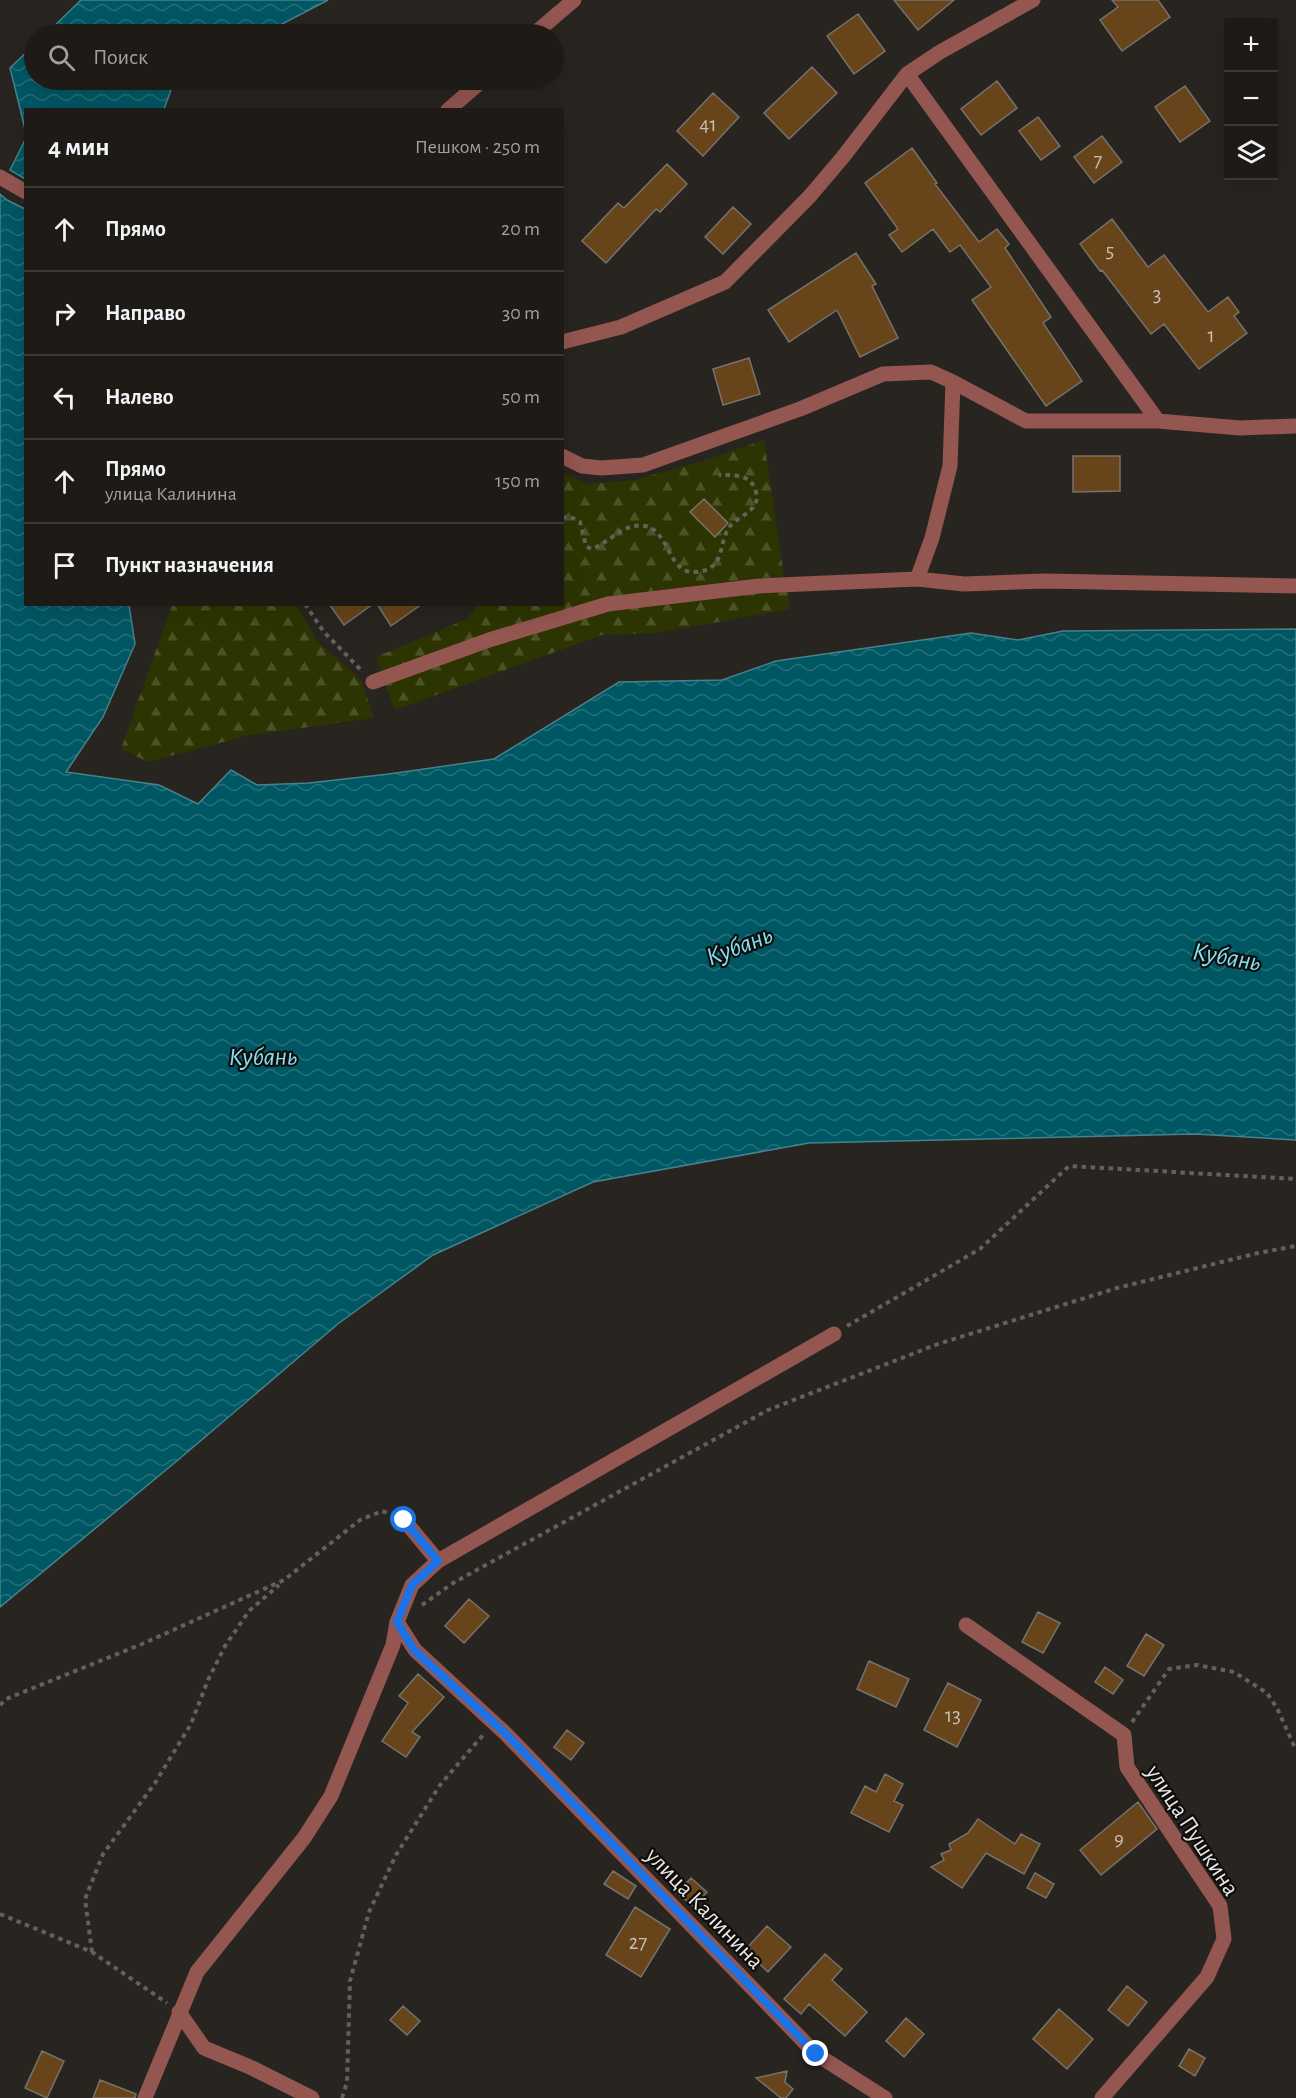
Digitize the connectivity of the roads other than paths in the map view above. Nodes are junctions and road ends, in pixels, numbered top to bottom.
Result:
1 (574, 0) edge
2 (1033, 0) edge
3 (546, 24) edge
4 (907, 74) junction
5 (471, 90) edge
6 (450, 108) edge
7 (0, 177) edge
8 (24, 191) edge
9 (564, 341) edge
10 (953, 382) junction
11 (1158, 421) junction
12 (1296, 426) edge
13 (564, 457) edge
14 (917, 579) junction
15 (1296, 586) edge
16 (373, 682) road end
17 (834, 1334) road end
18 (404, 1520) road end
19 (438, 1561) junction
20 (397, 1622) junction
21 (966, 1625) dead end
22 (179, 2012) junction
23 (144, 2098) edge
24 (312, 2098) edge
25 (885, 2098) edge
26 (1102, 2098) edge

1 - 3 street
2 - 4 street
4 - 9 street
4 - 11 street
5 - 6 street
7 - 8 street
10 - 11 street
10 - 13 street
10 - 14 street
11 - 12 street
14 - 15 street
14 - 16 street
17 - 19 street
18 - 19 street
19 - 20 street
20 - 22 street
20 - 25 street, улица Калинина
21 - 26 street, улица Пушкина
22 - 23 street
22 - 24 street

